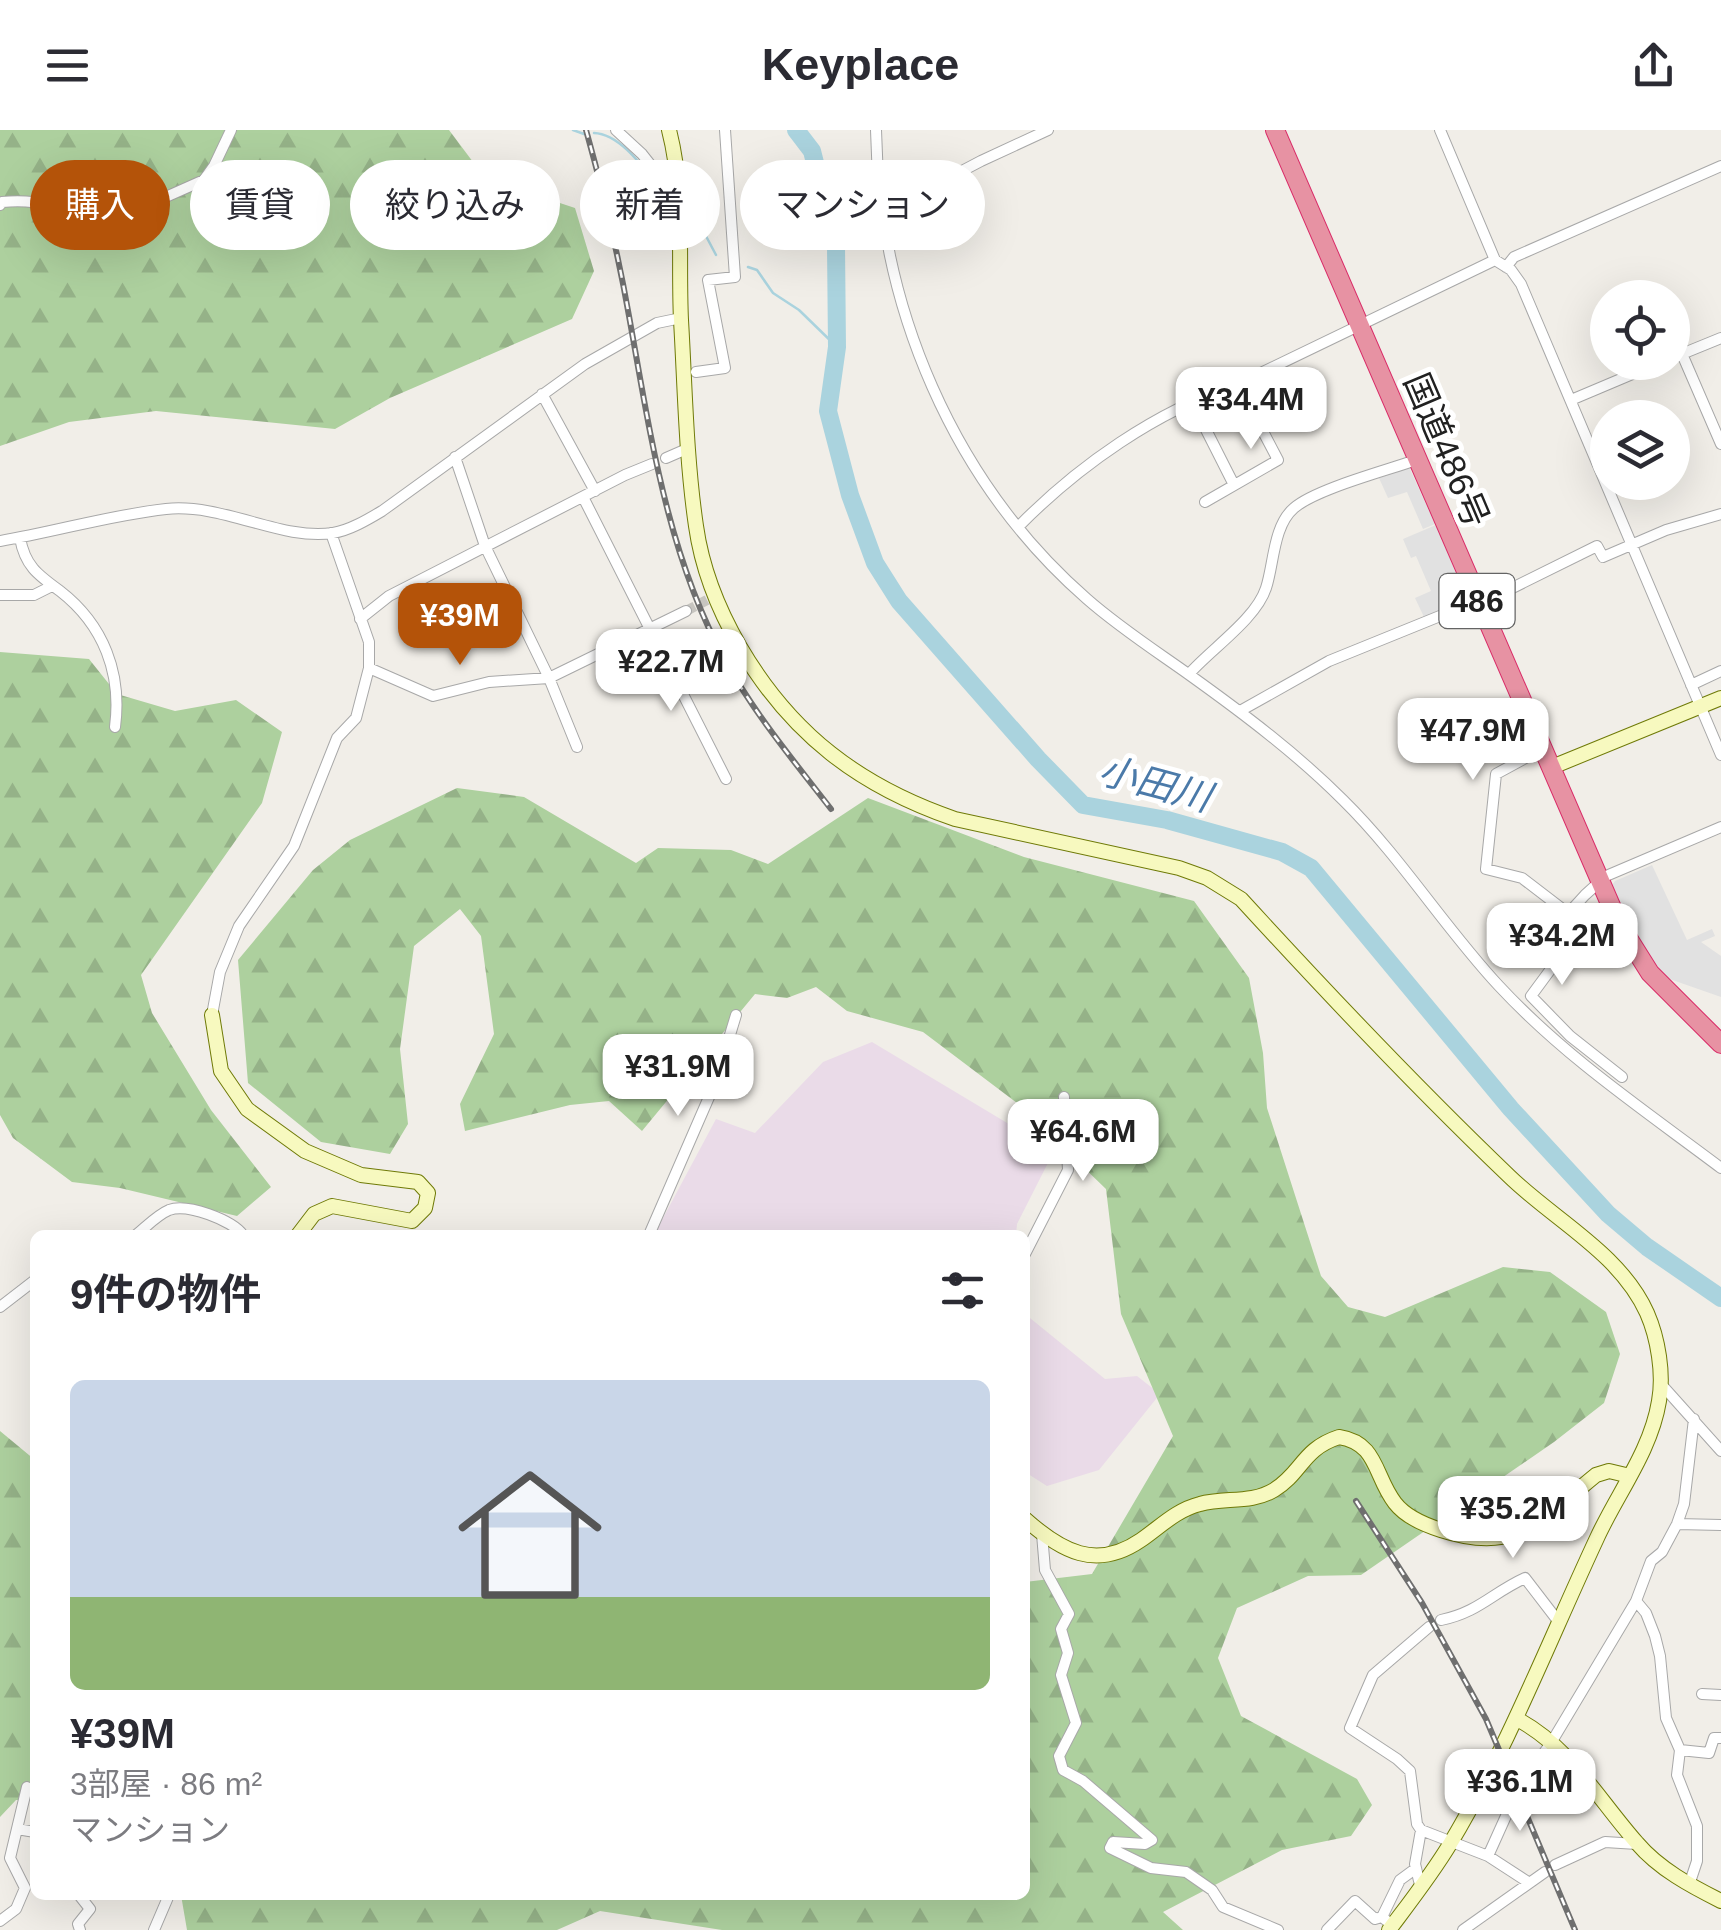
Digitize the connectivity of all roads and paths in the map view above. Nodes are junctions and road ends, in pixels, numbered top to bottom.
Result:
1 (231, 130) edge
2 (616, 130) edge
3 (725, 130) edge
4 (876, 130) edge
5 (1048, 130) edge
6 (1276, 130) edge
7 (1440, 130) edge
8 (671, 131) edge
9 (647, 160) edge
10 (675, 160) edge
11 (980, 160) edge
12 (1721, 166) edge
13 (0, 206) edge
14 (680, 250) edge
15 (1495, 260) junction
16 (1506, 267) junction
17 (681, 318) junction
18 (1358, 326) junction
19 (1721, 338) edge
20 (1690, 351) edge
21 (696, 372) dead end
22 (1618, 380) edge
23 (1689, 380) edge
24 (1238, 384) junction
25 (542, 394) junction
26 (1571, 400) junction
27 (1192, 402) junction
28 (1721, 444) edge
29 (689, 448) junction
30 (454, 457) junction
31 (666, 458) dead end
32 (1416, 460) junction
33 (652, 464) dead end
34 (1234, 485) junction
35 (595, 491) junction
36 (583, 497) junction
37 (1204, 502) dead end
38 (1721, 514) edge
39 (1018, 527) junction
40 (331, 533) junction
41 (20, 538) junction
42 (0, 541) edge
43 (1631, 544) junction
44 (485, 546) junction
45 (52, 586) junction
46 (0, 595) edge
47 (1478, 603) junction
48 (686, 611) tunnel mouth
49 (360, 619) junction
50 (649, 630) junction
51 (369, 668) junction
52 (1721, 671) edge
53 (1189, 674) junction
54 (549, 678) junction
55 (1691, 685) junction
56 (1721, 698) edge
57 (1700, 706) junction
58 (1240, 711) junction
59 (115, 728) dead end
60 (577, 747) dead end
61 (1542, 749) junction
62 (1721, 755) edge
63 (1552, 767) junction
64 (726, 779) dead end
65 (1721, 827) edge
66 (1600, 883) junction
67 (1567, 913) junction
68 (1636, 954) junction
69 (1501, 988) junction
70 (1529, 997) junction
71 (736, 1014) dead end
72 (212, 1015) joint
73 (1536, 1024) junction
74 (1721, 1044) edge
75 (1598, 1057) junction
76 (1622, 1076) dead end
77 (1608, 1085) junction
78 (1064, 1097) dead end
79 (1721, 1168) edge
80 (142, 1230) edge
81 (238, 1230) edge
82 (302, 1230) edge
83 (651, 1230) edge
84 (1030, 1244) edge
85 (30, 1284) edge
86 (0, 1307) edge
87 (1661, 1384) junction
88 (1694, 1420) junction
89 (1721, 1452) edge
90 (1630, 1476) junction
91 (1030, 1523) edge
92 (1677, 1524) junction
93 (1721, 1525) edge
94 (1042, 1534) junction
95 (1636, 1601) junction
96 (1441, 1620) dead end
97 (1558, 1621) junction
98 (1429, 1627) dead end
99 (1702, 1694) dead end
100 (1721, 1695) edge
101 (1517, 1719) junction
102 (1721, 1738) edge
103 (1551, 1743) junction
104 (1680, 1750) junction
105 (1524, 1782) dead end
106 (27, 1787) dead end
107 (1515, 1796) dead end
108 (17, 1829) junction
109 (1422, 1830) junction
110 (30, 1831) edge
111 (1452, 1842) junction
112 (1637, 1844) junction
113 (1488, 1856) junction
114 (1416, 1869) junction
115 (1528, 1882) junction
116 (1688, 1885) junction
117 (30, 1887) edge
118 (1421, 1888) junction
119 (83, 1900) edge
120 (167, 1900) edge
121 (1721, 1901) edge
122 (0, 1921) edge
123 (1388, 1924) edge
124 (80, 1930) edge
125 (154, 1930) edge
126 (1278, 1930) edge
127 (1328, 1930) edge
128 (1463, 1930) edge

1 - 13 street
2 - 9 street
3 - 21 street
4 - 39 street
5 - 11 street
6 - 18 highway, 国道486号 / 486
7 - 15 street
8 - 10 street
12 - 16 street
14 - 17 street
15 - 16 street
15 - 18 street
16 - 26 street
17 - 25 street
17 - 29 street
18 - 24 street
18 - 32 highway, 国道486号 / 486
19 - 20 street
22 - 26 street
23 - 28 street
24 - 27 street
24 - 34 street
25 - 30 street
25 - 35 street
26 - 43 street
27 - 34 street
27 - 39 street
29 - 31 street
29 - 87 street
30 - 40 street
30 - 44 street
32 - 47 highway, 国道486号 / 486
32 - 53 street
33 - 35 street
34 - 37 street
35 - 36 street
36 - 44 street
36 - 50 street
38 - 43 street
39 - 53 street
40 - 41 street
40 - 49 street
41 - 42 street
41 - 45 street
43 - 47 street
43 - 55 street
44 - 49 street
44 - 54 street
45 - 46 street
45 - 59 street
47 - 58 street
47 - 61 highway, 国道486号 / 486
48 - 50 street
49 - 51 street
50 - 54 street
50 - 64 street
51 - 54 street
51 - 72 street
52 - 55 street
53 - 58 street
54 - 60 street
55 - 57 street
56 - 57 street
57 - 62 street
57 - 63 street
58 - 69 street
61 - 63 highway, 国道486号 / 486
61 - 67 street
63 - 66 highway, 国道486号 / 486
65 - 66 street
66 - 67 street
66 - 68 highway, 国道486号 / 486
67 - 68 street
67 - 70 street
68 - 74 highway, 国道486号 / 486
69 - 70 street
69 - 73 street
70 - 73 street
70 - 75 street
71 - 83 street
72 - 82 street
73 - 77 street
75 - 76 street
75 - 77 street
77 - 79 street
78 - 84 street
80 - 81 street
85 - 86 street
87 - 88 street
87 - 90 street
88 - 89 street
88 - 92 street
90 - 94 street
90 - 97 street
91 - 94 street
92 - 93 street
92 - 95 street
94 - 126 street
95 - 103 street
95 - 104 street
96 - 97 street
97 - 101 street
98 - 109 street
99 - 100 street
101 - 103 street
101 - 111 street
102 - 104 street
103 - 105 street
103 - 112 street
104 - 116 street
106 - 108 street
107 - 113 street
108 - 110 street
108 - 117 street
109 - 111 street
109 - 114 street
111 - 113 street
111 - 118 street
112 - 115 street
112 - 116 street
113 - 115 street
114 - 118 street
114 - 123 street
115 - 128 street
116 - 121 street
117 - 122 street
118 - 123 street
119 - 124 street
120 - 125 street
123 - 127 street

